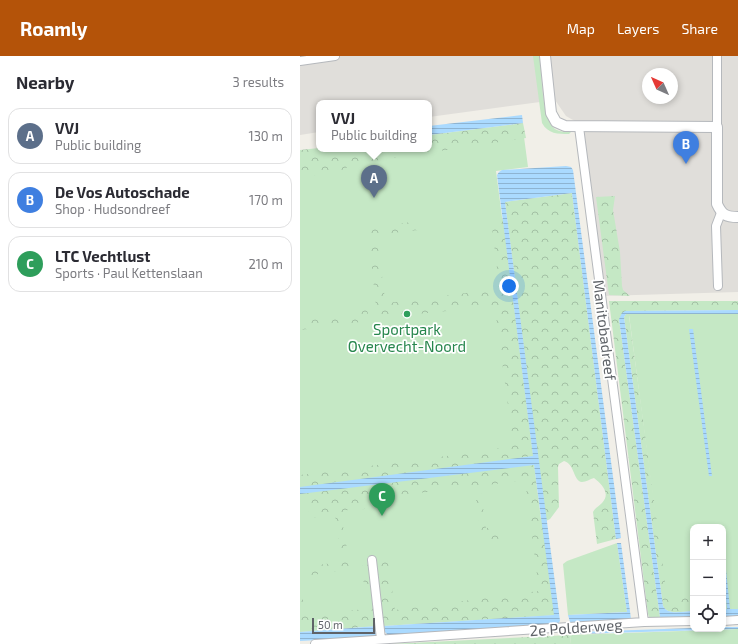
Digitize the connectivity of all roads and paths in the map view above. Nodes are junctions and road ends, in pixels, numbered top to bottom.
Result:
1 (335, 56) edge
2 (545, 56) edge
3 (717, 56) edge
4 (300, 61) edge
5 (578, 127) junction
6 (717, 127) junction
7 (721, 213) junction
8 (738, 217) edge
9 (718, 286) dead end
10 (372, 560) dead end
11 (738, 620) edge
12 (690, 621) edge
13 (726, 621) edge
14 (644, 622) junction
15 (381, 640) junction
16 (315, 644) edge

1 - 4 street
2 - 5 street
3 - 6 street
5 - 6 street
5 - 14 street, Manitobadreef
6 - 7 street
7 - 8 street
7 - 9 street
10 - 15 street
11 - 13 street
12 - 14 street, 2e Polderweg
14 - 15 street, 2e Polderweg
15 - 16 street, 2e Polderweg

